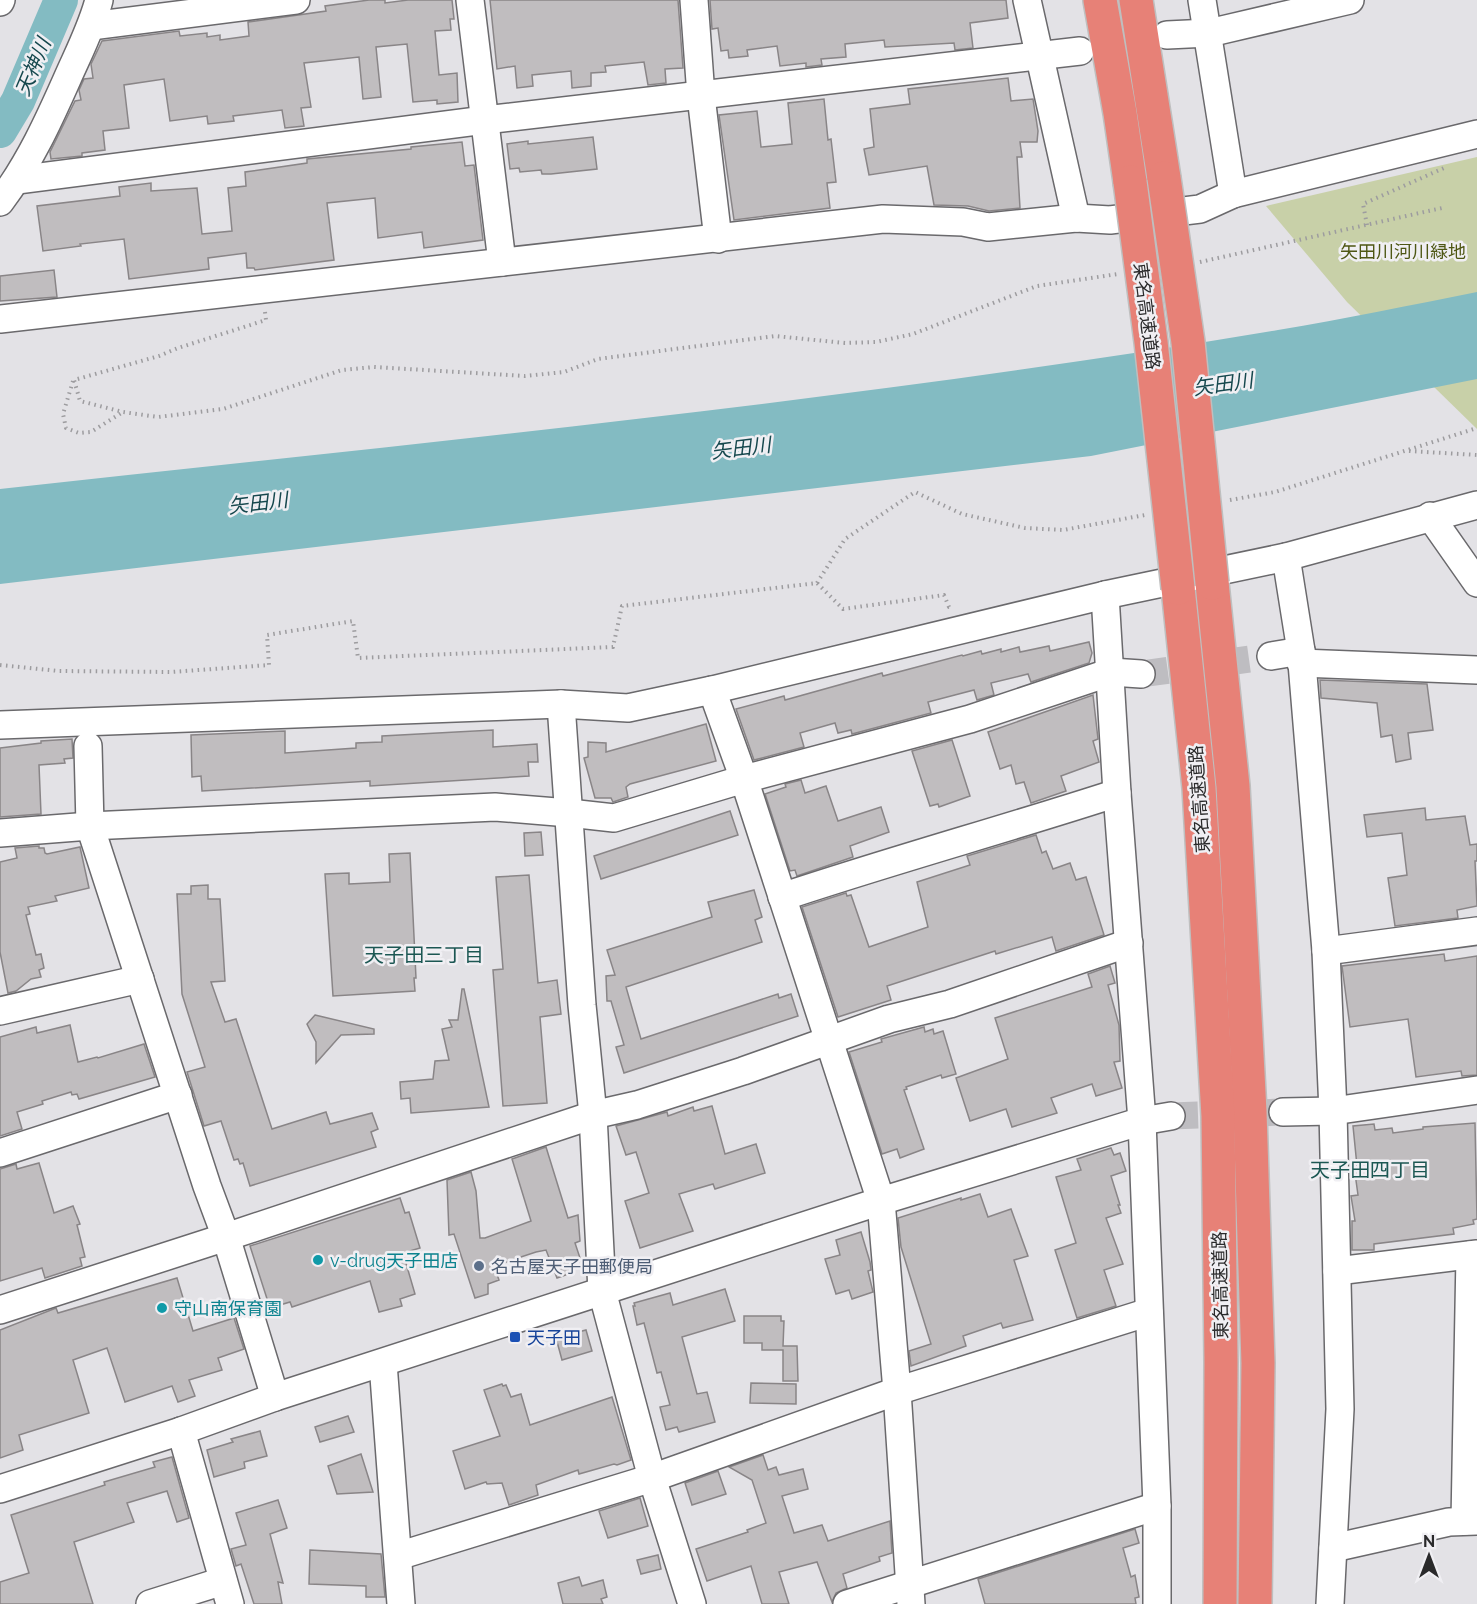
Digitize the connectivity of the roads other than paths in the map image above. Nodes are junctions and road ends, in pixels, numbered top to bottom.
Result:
1 (99, 0) edge
2 (296, 0) edge
3 (470, 0) edge
4 (694, 0) edge
5 (1027, 0) edge
6 (1100, 0) edge
7 (1136, 0) edge
8 (1202, 0) edge
9 (1350, 0) edge
10 (91, 26) junction
11 (1209, 33) junction
12 (1167, 35) dead end
13 (1080, 51) dead end
14 (1038, 54) junction
15 (701, 96) junction
16 (485, 120) junction
17 (1477, 134) edge
18 (17, 180) junction
19 (1233, 194) junction
20 (0, 202) edge
21 (1076, 218) junction
22 (718, 239) junction
23 (502, 262) junction
24 (0, 319) edge
25 (1477, 505) edge
26 (1430, 516) junction
27 (1286, 557) junction
28 (1477, 583) edge
29 (1105, 595) junction
30 (1271, 656) tunnel mouth
31 (1301, 657) junction
32 (1477, 670) edge
33 (1111, 672) junction
34 (1142, 674) tunnel mouth
35 (712, 690) junction
36 (561, 704) junction
37 (0, 725) edge
38 (88, 746) dead end
39 (744, 779) junction
40 (1117, 793) junction
41 (569, 813) junction
42 (90, 826) junction
43 (0, 833) edge
44 (782, 897) junction
45 (1477, 931) edge
46 (1129, 943) junction
47 (1326, 951) junction
48 (140, 979) junction
49 (0, 1011) edge
50 (829, 1040) junction
51 (1477, 1090) edge
52 (178, 1095) junction
53 (1332, 1111) junction
54 (1283, 1112) tunnel mouth
55 (593, 1115) junction
56 (1171, 1116) tunnel mouth
57 (1142, 1121) junction
58 (0, 1153) edge
59 (880, 1201) junction
60 (226, 1237) junction
61 (1474, 1255) edge
62 (1337, 1271) junction
63 (602, 1291) junction
64 (0, 1310) edge
65 (1149, 1312) junction
66 (383, 1363) junction
67 (897, 1391) junction
68 (275, 1397) junction
69 (181, 1431) junction
70 (652, 1478) junction
71 (0, 1489) edge
72 (1157, 1506) junction
73 (1471, 1521) edge
74 (1333, 1548) junction
75 (398, 1556) junction
76 (226, 1592) edge
77 (910, 1595) edge
78 (150, 1604) edge
79 (401, 1604) edge
80 (692, 1604) edge
81 (847, 1604) edge
82 (1157, 1604) edge
83 (1220, 1604) edge
84 (1255, 1604) edge
85 (1330, 1604) edge

1 - 10 street
2 - 10 street
3 - 16 street
4 - 15 street
5 - 14 street
6 - 83 highway, 東名高速道路, bridge
7 - 84 highway, 東名高速道路, bridge
8 - 11 street
9 - 11 street
10 - 18 street
11 - 12 street
11 - 19 street
13 - 14 street
14 - 15 street
14 - 21 street
15 - 16 street
15 - 22 street
16 - 18 street
16 - 23 street
17 - 19 street
18 - 20 street
19 - 21 street
21 - 22 street
22 - 23 street
23 - 24 street
25 - 26 street
26 - 27 street
26 - 28 street
27 - 29 street
27 - 31 street
29 - 33 street
29 - 35 street
30 - 31 street
31 - 32 street
31 - 47 street
33 - 34 street
33 - 39 street
33 - 40 street
35 - 36 street
35 - 39 street
36 - 37 street
36 - 41 street
38 - 42 street
39 - 41 street
39 - 44 street
40 - 44 street
40 - 46 street
41 - 42 street
41 - 55 street
42 - 43 street
42 - 48 street
44 - 50 street
45 - 47 street
46 - 50 street
46 - 57 street
47 - 53 street
48 - 49 street
48 - 52 street
50 - 55 street
50 - 59 street
51 - 53 street
52 - 58 street
52 - 60 street
53 - 54 street
53 - 62 street
55 - 60 street
55 - 63 street
56 - 57 street
57 - 59 street
57 - 65 street
59 - 63 street
59 - 67 street
60 - 64 street
60 - 68 street
61 - 62 street
61 - 73 street
62 - 74 street
63 - 66 street
63 - 70 street
65 - 67 street
65 - 72 street
66 - 68 street
66 - 75 street
67 - 70 street
67 - 77 street
68 - 69 street
69 - 71 street
69 - 76 street
70 - 75 street
70 - 80 street
72 - 77 street
72 - 82 street
73 - 74 street
74 - 85 street
75 - 79 street
76 - 78 street
77 - 81 street

